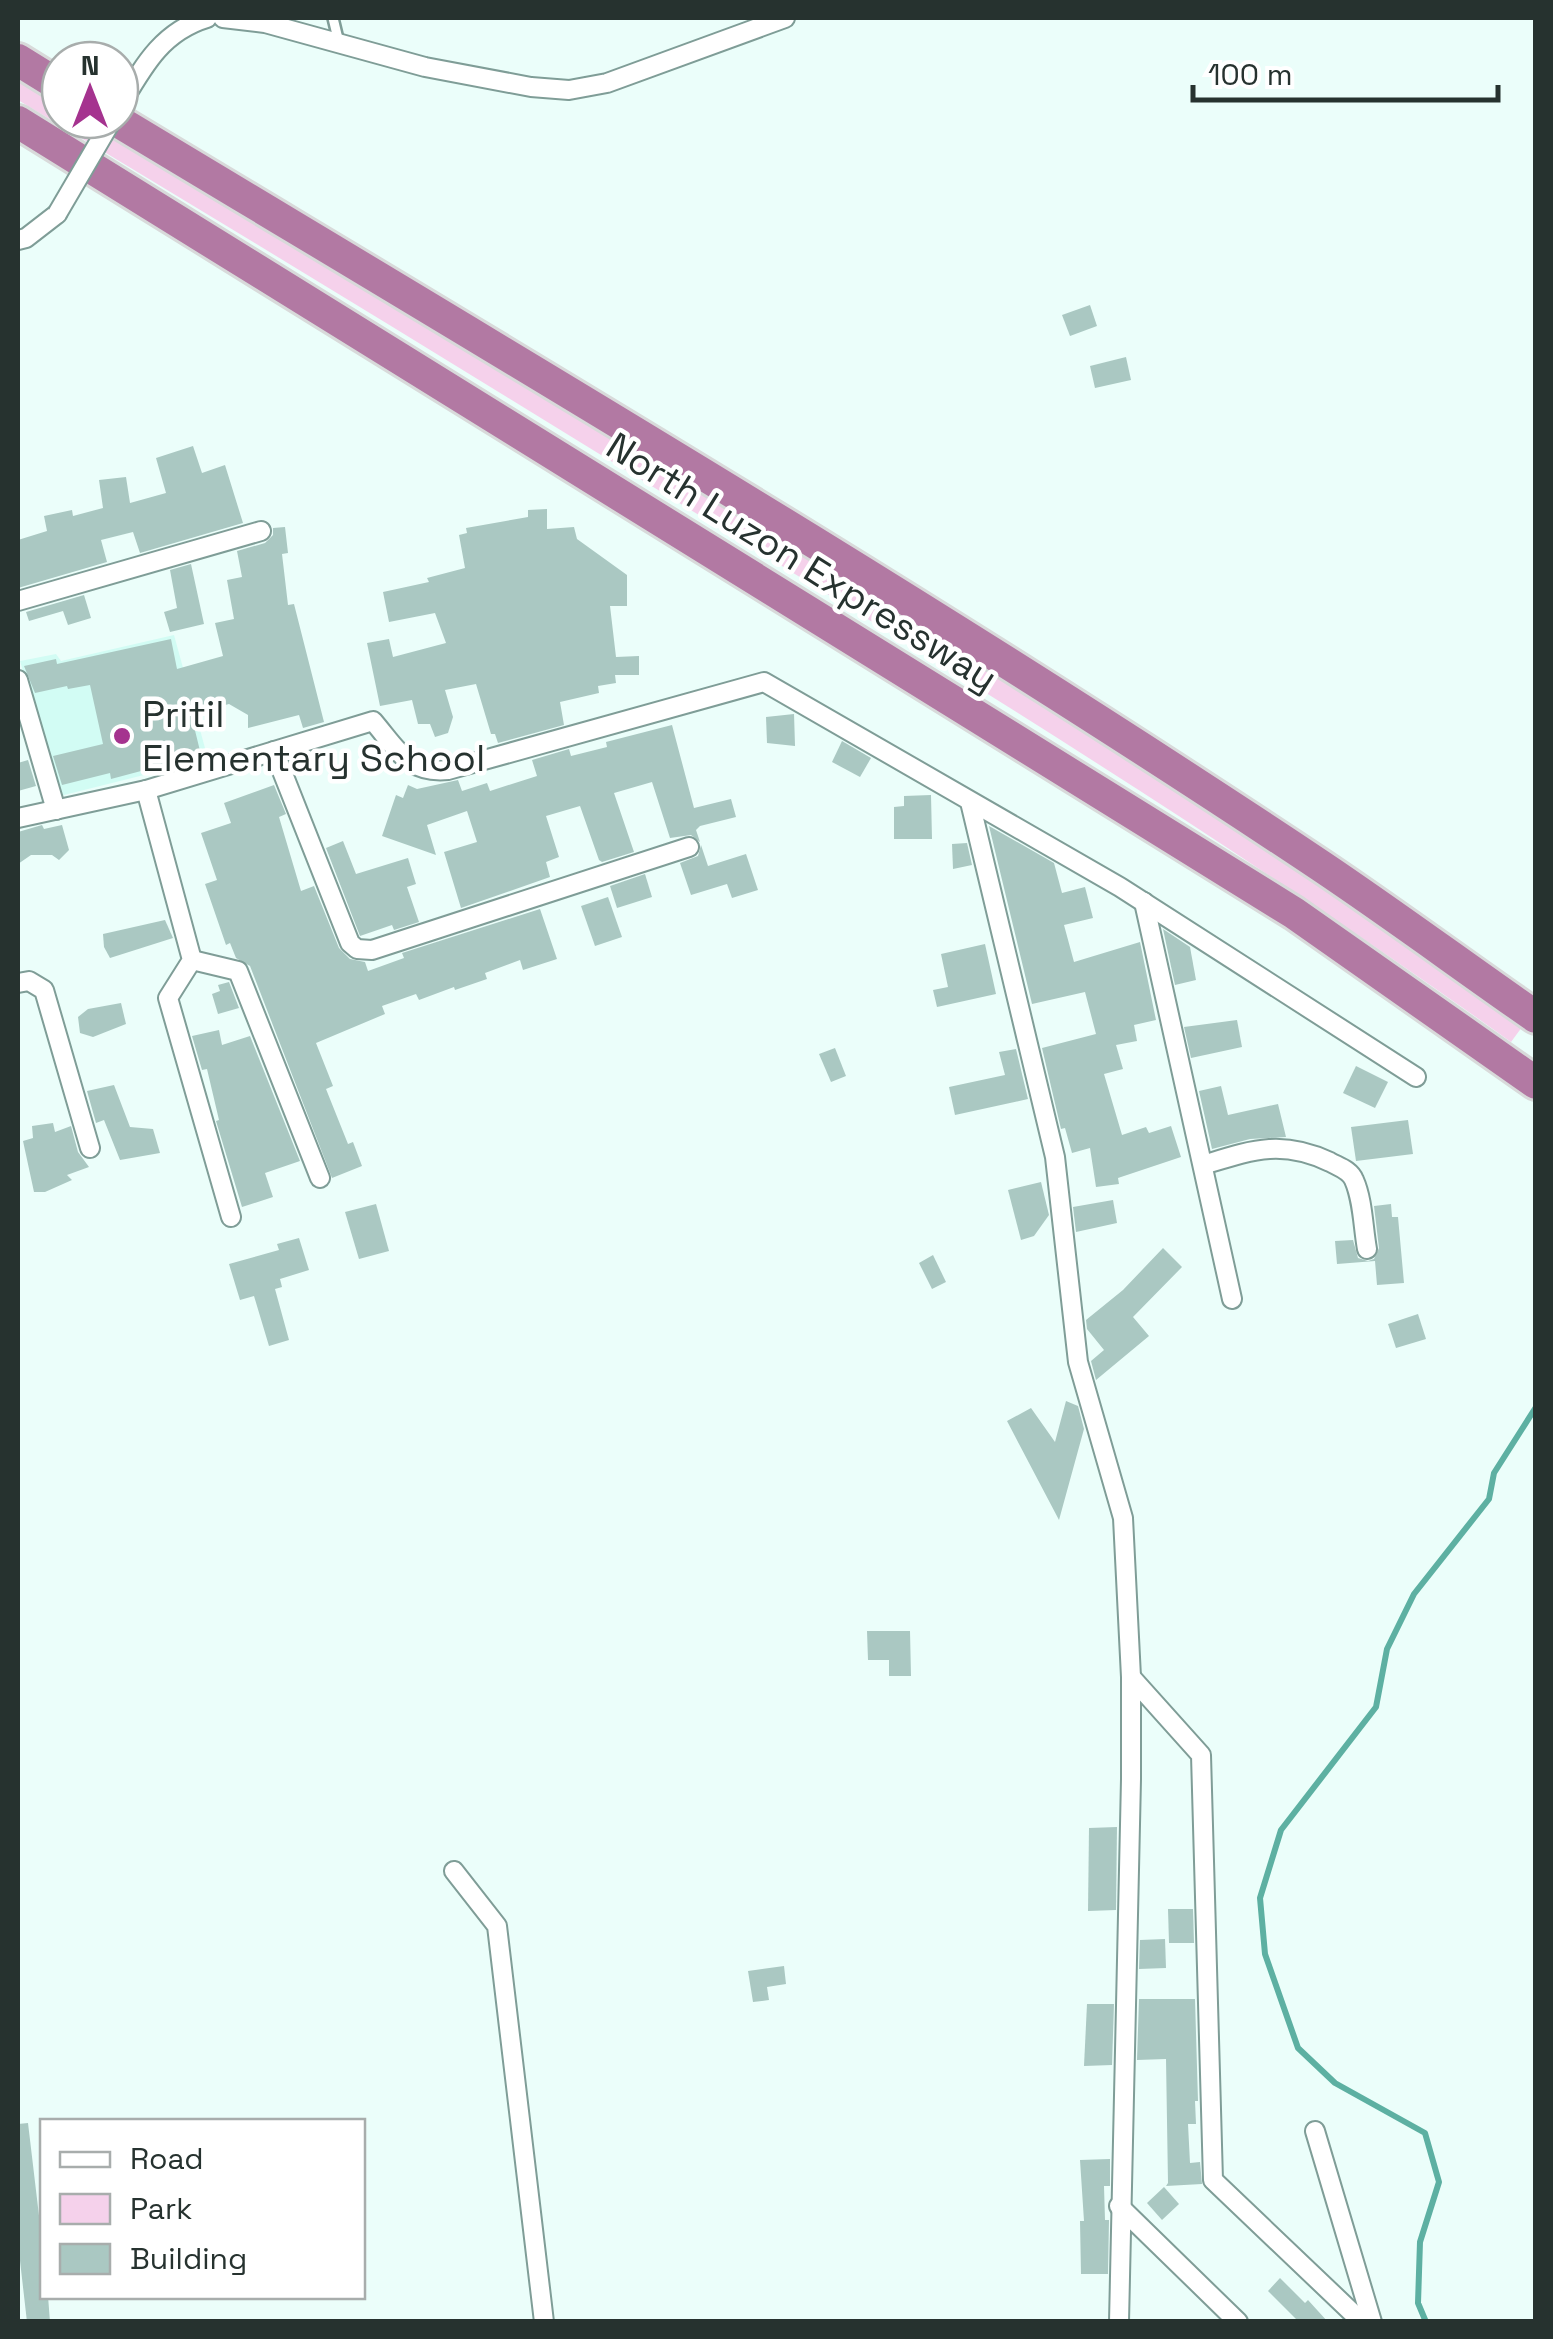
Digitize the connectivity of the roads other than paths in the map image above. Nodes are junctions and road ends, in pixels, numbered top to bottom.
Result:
1 (207, 18) edge
2 (222, 18) edge
3 (333, 18) edge
4 (785, 18) edge
5 (339, 43) junction
6 (18, 60) edge
7 (140, 71) edge
8 (40, 74) edge
9 (18, 122) edge
10 (140, 136) edge
11 (102, 140) edge
12 (18, 240) edge
13 (261, 531) dead end
14 (18, 602) edge
15 (18, 680) edge
16 (274, 752) junction
17 (146, 790) junction
18 (970, 802) junction
19 (56, 810) junction
20 (18, 818) edge
21 (690, 847) dead end
22 (1144, 902) junction
23 (192, 960) junction
24 (18, 983) edge
25 (1536, 1017) edge
26 (1524, 1075) edge
27 (1416, 1077) dead end
28 (90, 1148) dead end
29 (1203, 1165) junction
30 (320, 1178) dead end
31 (231, 1217) dead end
32 (1367, 1248) dead end
33 (1232, 1299) dead end
34 (1131, 1677) junction
35 (454, 1872) dead end
36 (1315, 2131) dead end
37 (1119, 2206) junction
38 (544, 2322) edge
39 (1119, 2322) edge
40 (1238, 2322) edge
41 (1362, 2322) edge
42 (1372, 2322) edge

1 - 7 street
2 - 5 street
3 - 5 lane
4 - 5 street
6 - 8 highway
9 - 26 highway, North Luzon Expressway
10 - 25 highway, North Luzon Expressway
11 - 12 street, bridge
13 - 14 street
15 - 19 street
16 - 17 street
16 - 18 street
16 - 21 street
17 - 19 street
17 - 23 street
18 - 22 street
18 - 34 street
19 - 20 street
22 - 27 street
22 - 29 street
23 - 30 street
23 - 31 street
24 - 28 street
29 - 32 street
29 - 33 street
34 - 37 street
34 - 41 street
35 - 38 street
36 - 42 street
37 - 39 street
37 - 40 street

